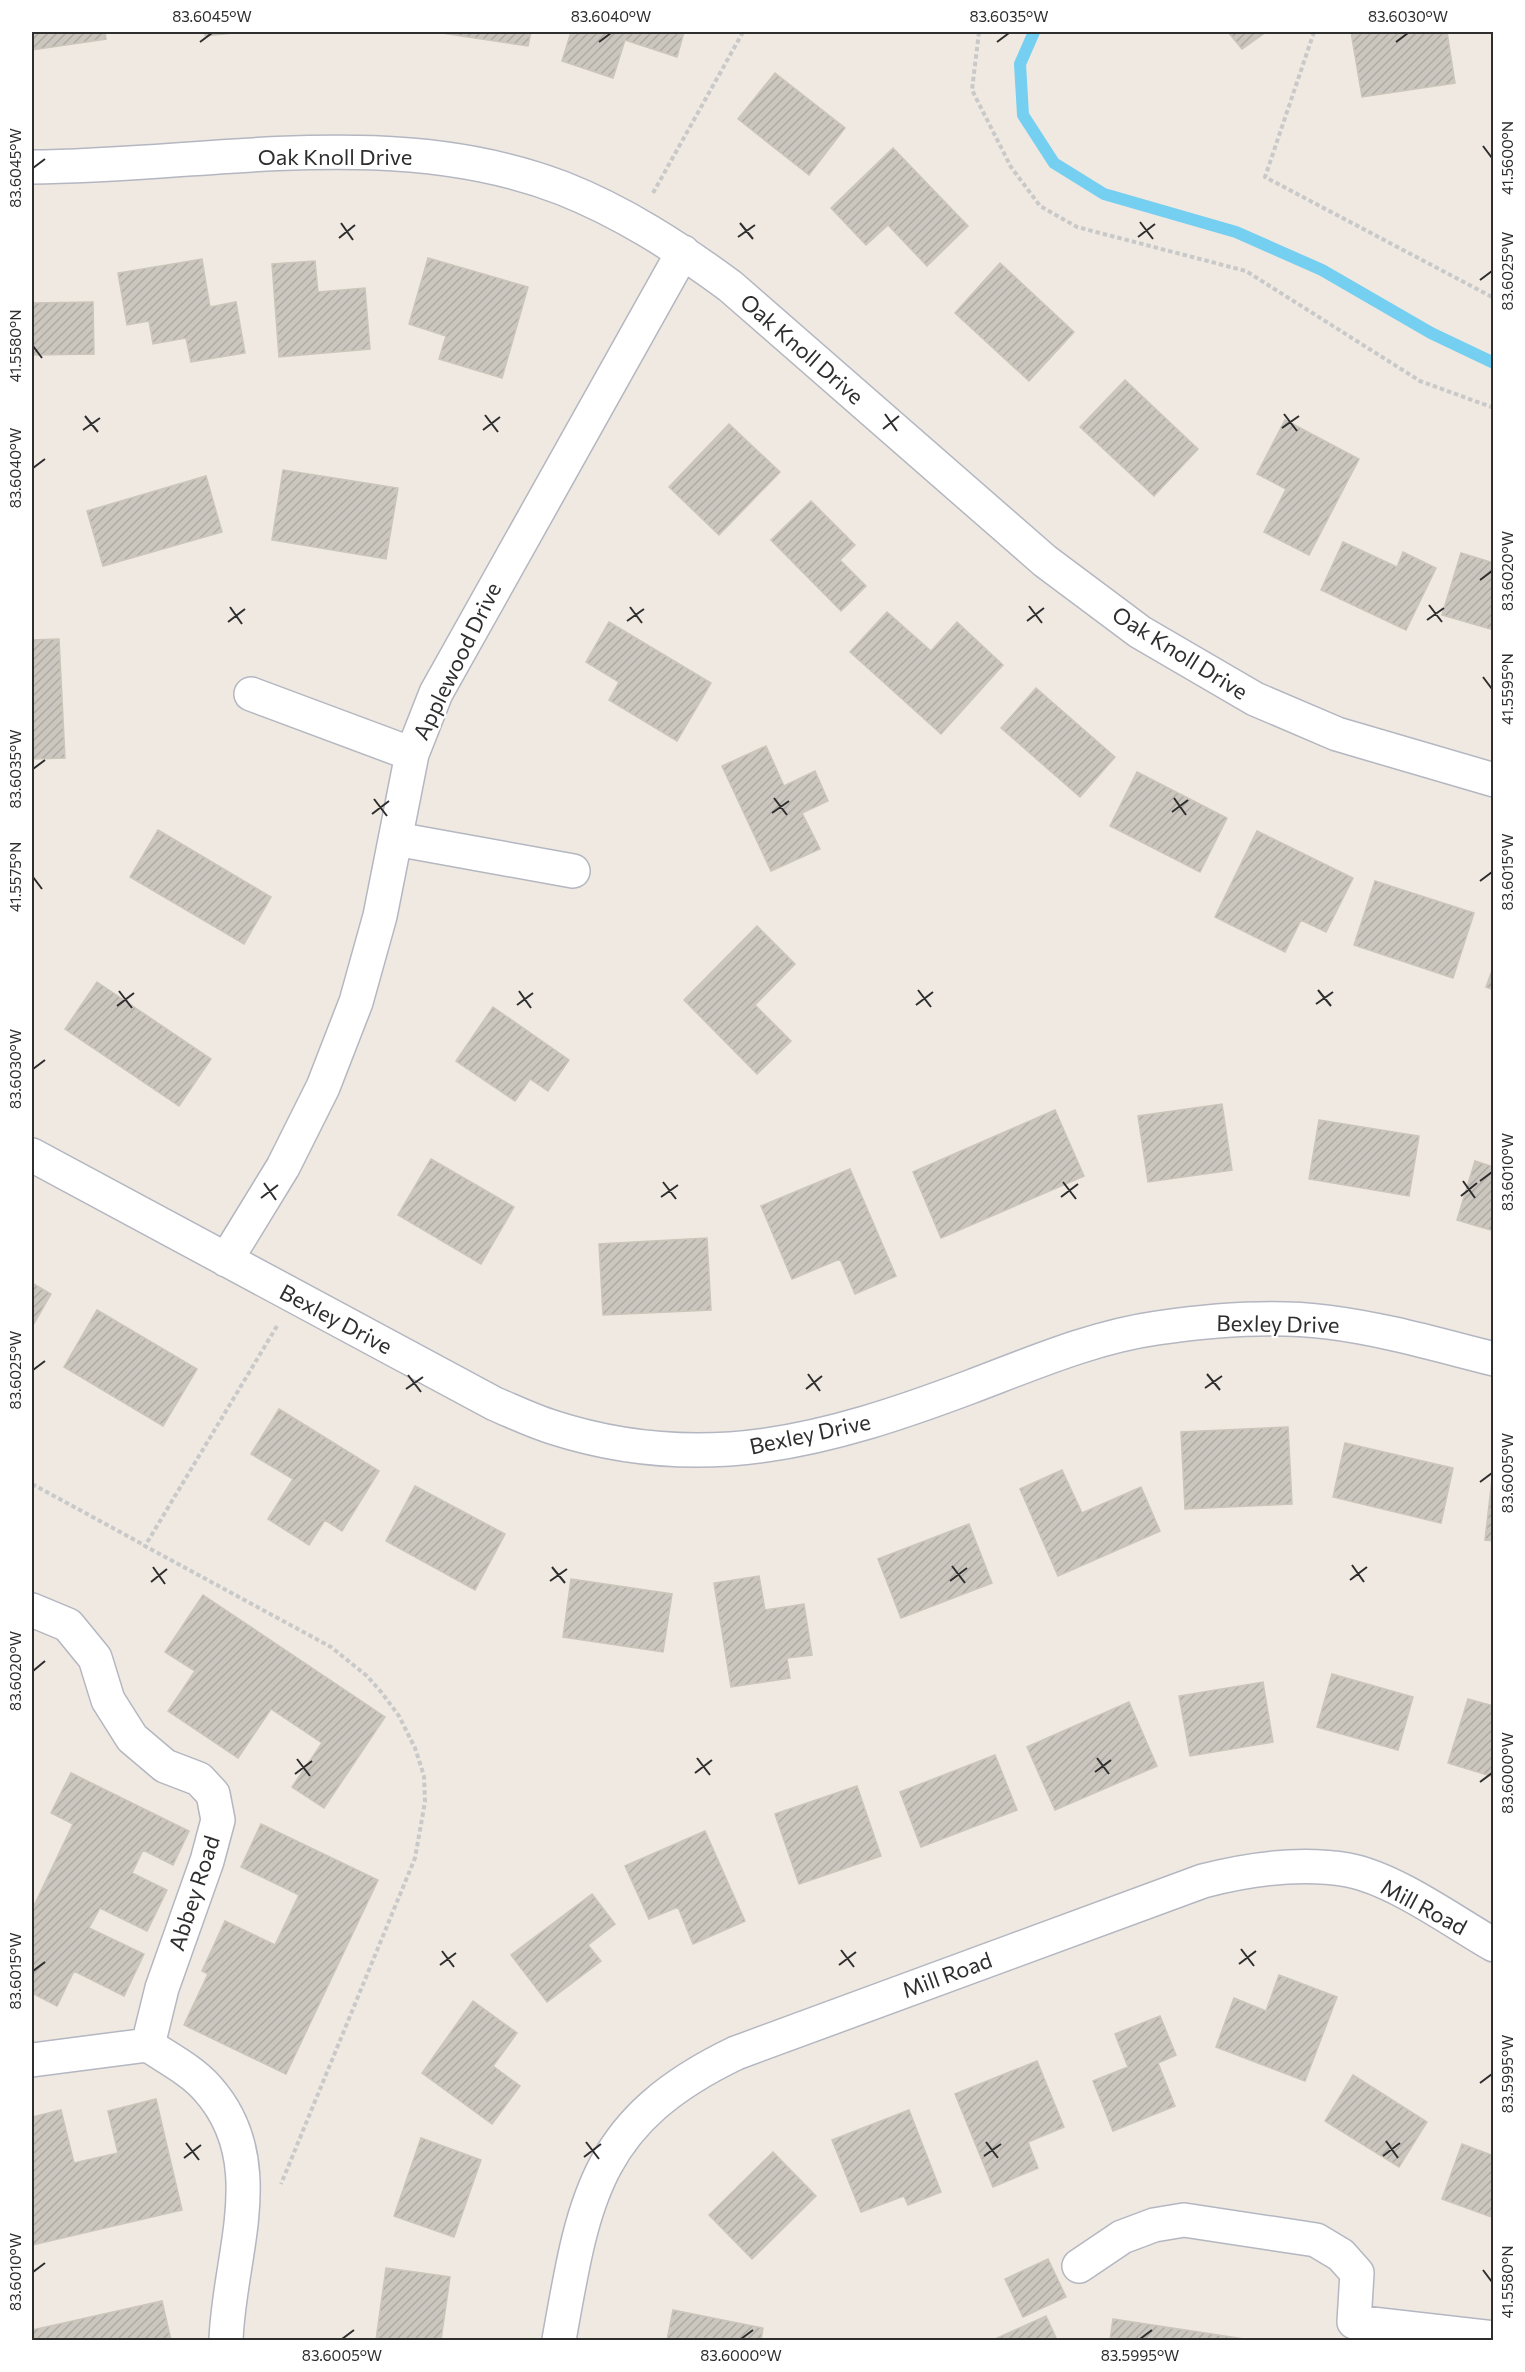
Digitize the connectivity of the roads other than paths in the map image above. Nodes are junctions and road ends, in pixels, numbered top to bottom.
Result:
1 (32, 167) edge
2 (683, 252) junction
3 (251, 694) dead end
4 (412, 754) junction
5 (1494, 780) edge
6 (396, 839) junction
7 (573, 871) dead end
8 (32, 1155) edge
9 (226, 1260) junction
10 (1494, 1359) edge
11 (32, 1610) edge
12 (1494, 1946) edge
13 (148, 2045) junction
14 (32, 2060) edge
15 (1079, 2266) dead end
16 (1349, 2331) edge
17 (1494, 2338) edge
18 (226, 2340) edge
19 (559, 2340) edge

1 - 2 street, Oak Knoll Drive
2 - 4 street, Applewood Drive
2 - 5 street, Oak Knoll Drive
3 - 4 street
4 - 6 street, Applewood Drive
6 - 7 street
6 - 9 street, Applewood Drive
8 - 9 street, Bexley Drive
9 - 10 street, Bexley Drive
11 - 13 street, Abbey Road
12 - 19 street, Mill Road
13 - 14 street
13 - 18 street
15 - 16 street
16 - 17 street

